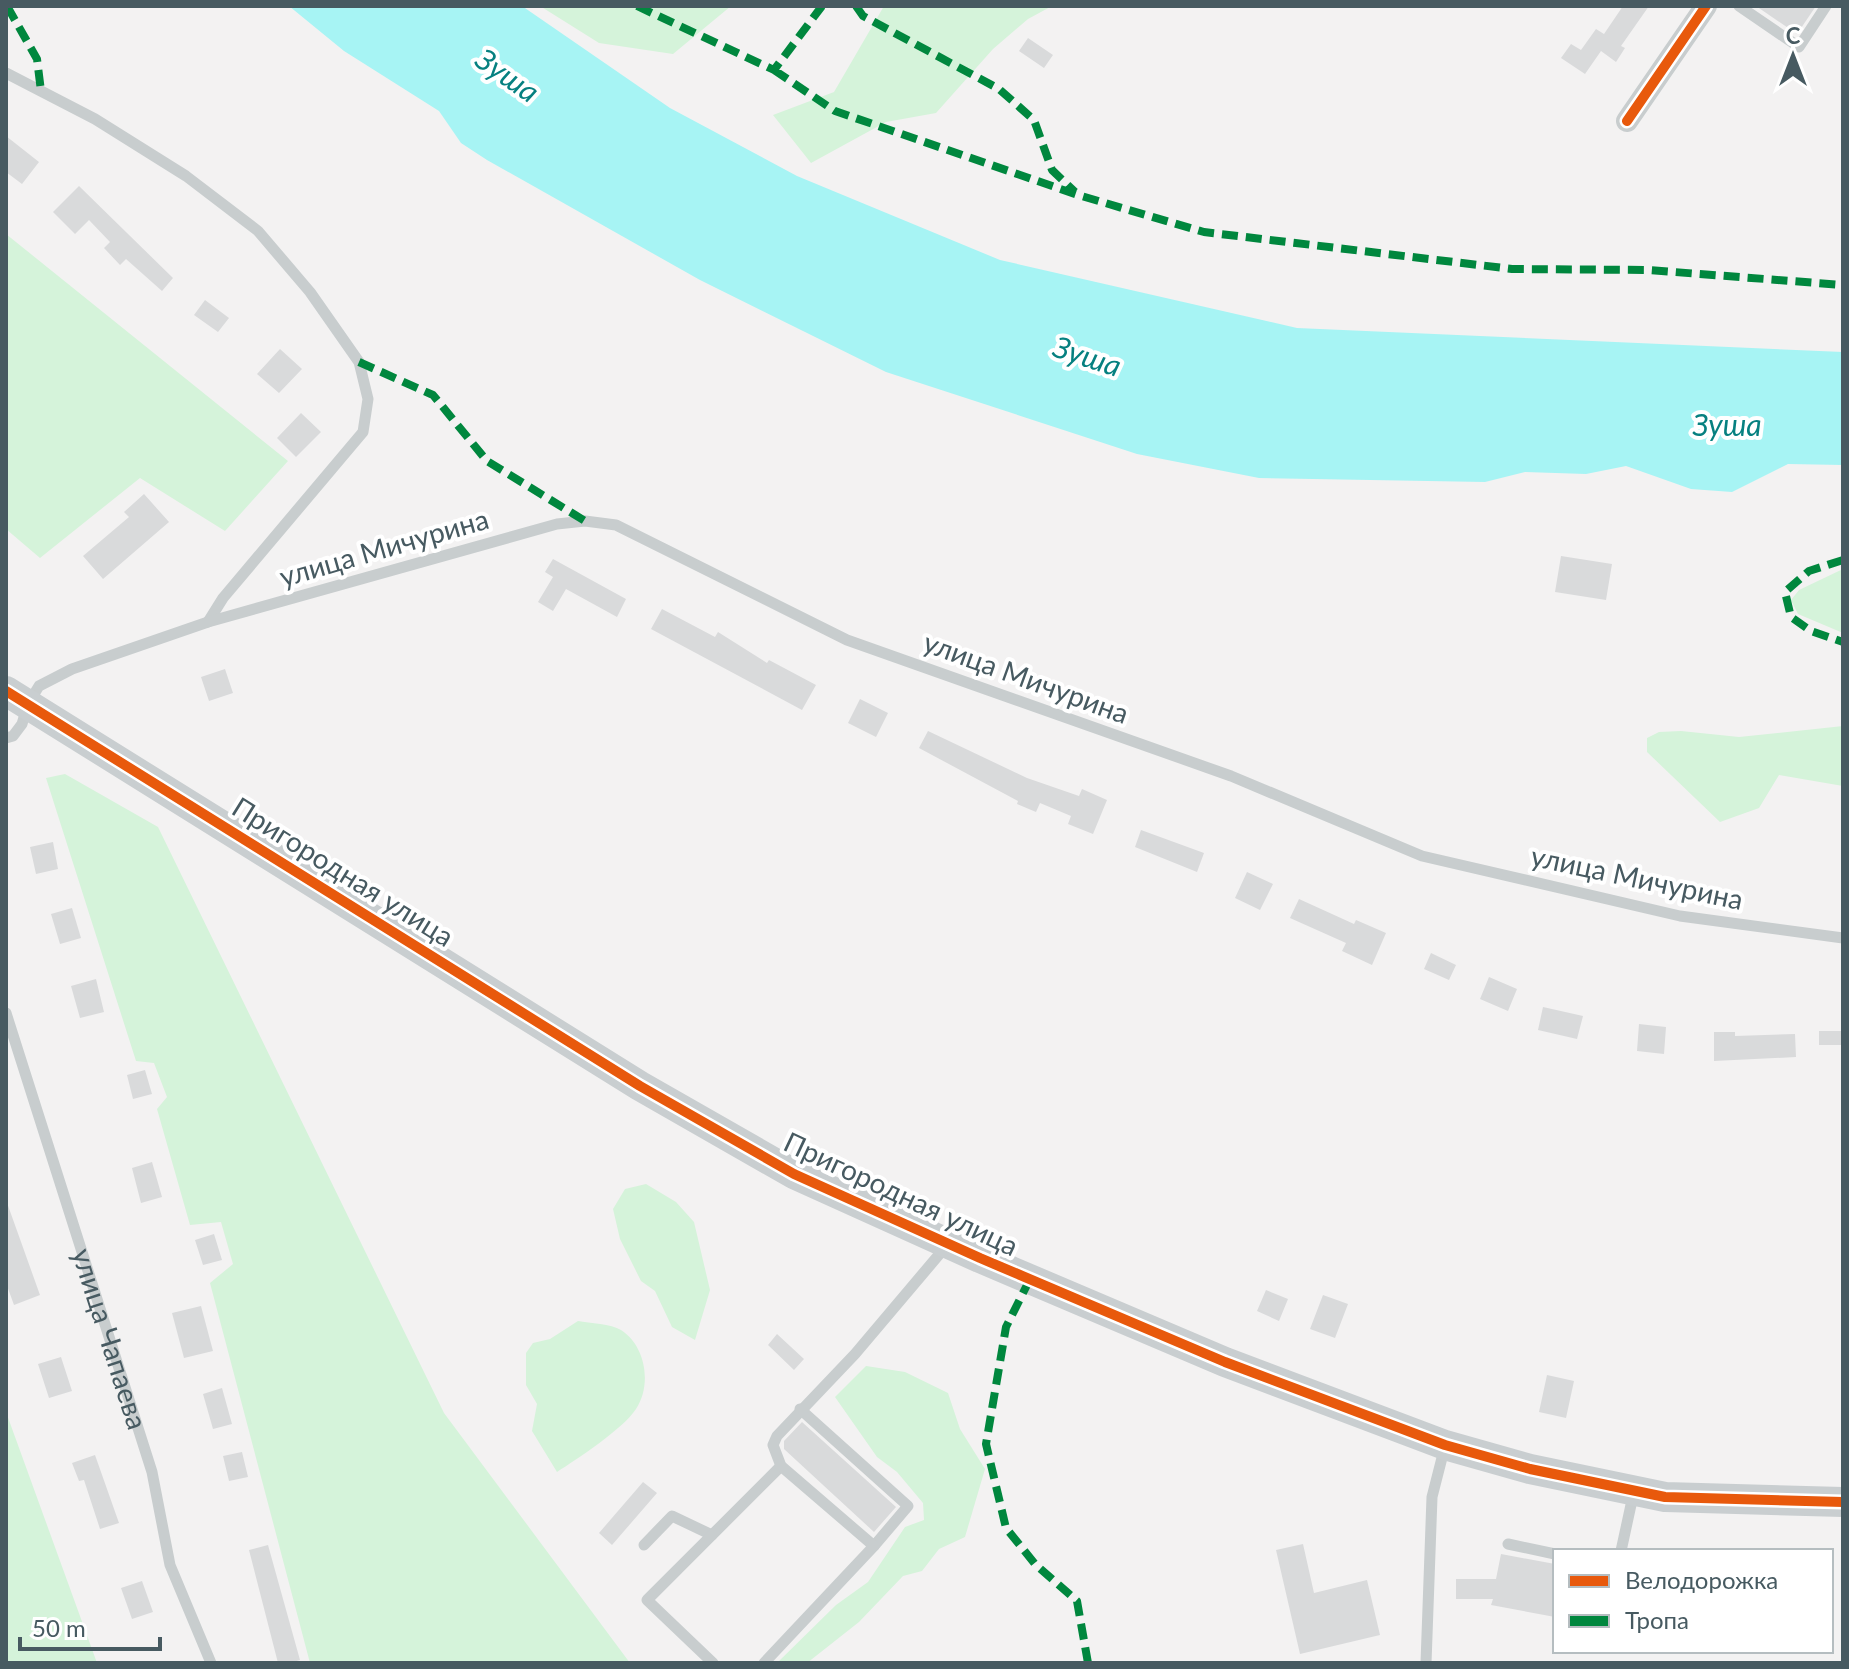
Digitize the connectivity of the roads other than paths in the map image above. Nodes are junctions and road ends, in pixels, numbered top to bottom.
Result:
1 (1706, 6) edge
2 (1739, 6) edge
3 (1826, 6) edge
4 (6, 73) edge
5 (1627, 121) dead end
6 (208, 622) junction
7 (17, 697) edge
8 (6, 738) edge
9 (1843, 938) edge
10 (6, 1013) edge
11 (948, 1244) junction
12 (800, 1409) junction
13 (1445, 1445) junction
14 (781, 1466) junction
15 (1634, 1491) junction
16 (1843, 1502) edge
17 (712, 1535) junction
18 (1508, 1544) dead end
19 (644, 1545) dead end
20 (874, 1546) junction
21 (1621, 1549) edge
22 (1553, 1554) edge
23 (211, 1663) edge
24 (713, 1663) edge
25 (764, 1663) edge
26 (1426, 1663) edge

1 - 5 street
2 - 3 lane
4 - 6 lane, улица Мичурина
6 - 7 lane, улица Мичурина
6 - 9 lane, улица Мичурина
7 - 8 lane
7 - 11 street, Пригородная улица
10 - 23 lane, улица Чапаева
11 - 12 lane
11 - 13 street, Пригородная улица
12 - 14 lane
12 - 20 lane
13 - 15 street, Пригородная улица
13 - 26 lane
14 - 17 lane
14 - 20 lane
15 - 16 street, Пригородная улица
15 - 21 lane
17 - 19 lane
17 - 24 lane
18 - 22 lane
20 - 25 lane

